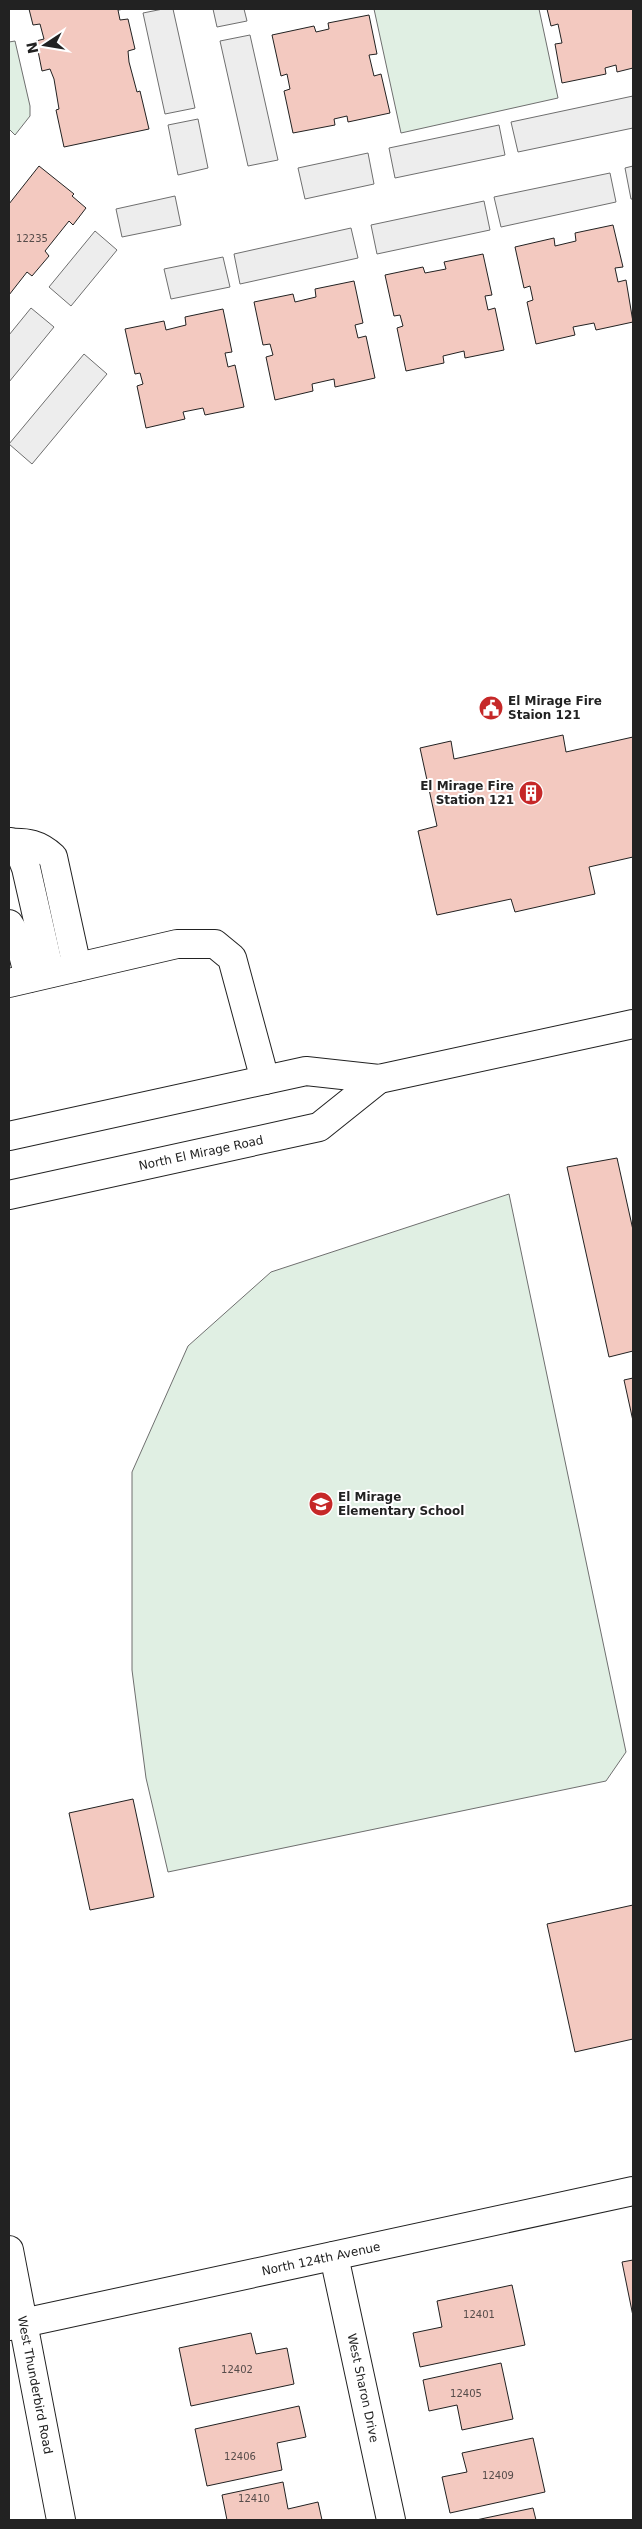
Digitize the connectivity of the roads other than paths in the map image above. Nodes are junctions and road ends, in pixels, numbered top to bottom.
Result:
1 (10, 842) edge
2 (9, 924) edge
3 (77, 967) junction
4 (29, 978) edge
5 (633, 1024) edge
6 (379, 1079) junction
7 (265, 1080) junction
8 (9, 1136) edge
9 (9, 1195) edge
10 (633, 2191) edge
11 (9, 2250) edge
12 (334, 2256) junction
13 (16, 2325) edge
14 (61, 2520) edge
15 (391, 2520) edge

1 - 3 main road
1 - 4 main road
2 - 4 main road
3 - 4 main road
3 - 7 main road
5 - 6 main road, North El Mirage Road
6 - 7 main road, North El Mirage Road
6 - 9 main road, North El Mirage Road
7 - 8 main road, North El Mirage Road
10 - 12 main road, North 124th Avenue
11 - 13 main road, West Thunderbird Road
12 - 13 main road, North 124th Avenue
12 - 15 main road, West Sharon Drive
13 - 14 main road, West Thunderbird Road

